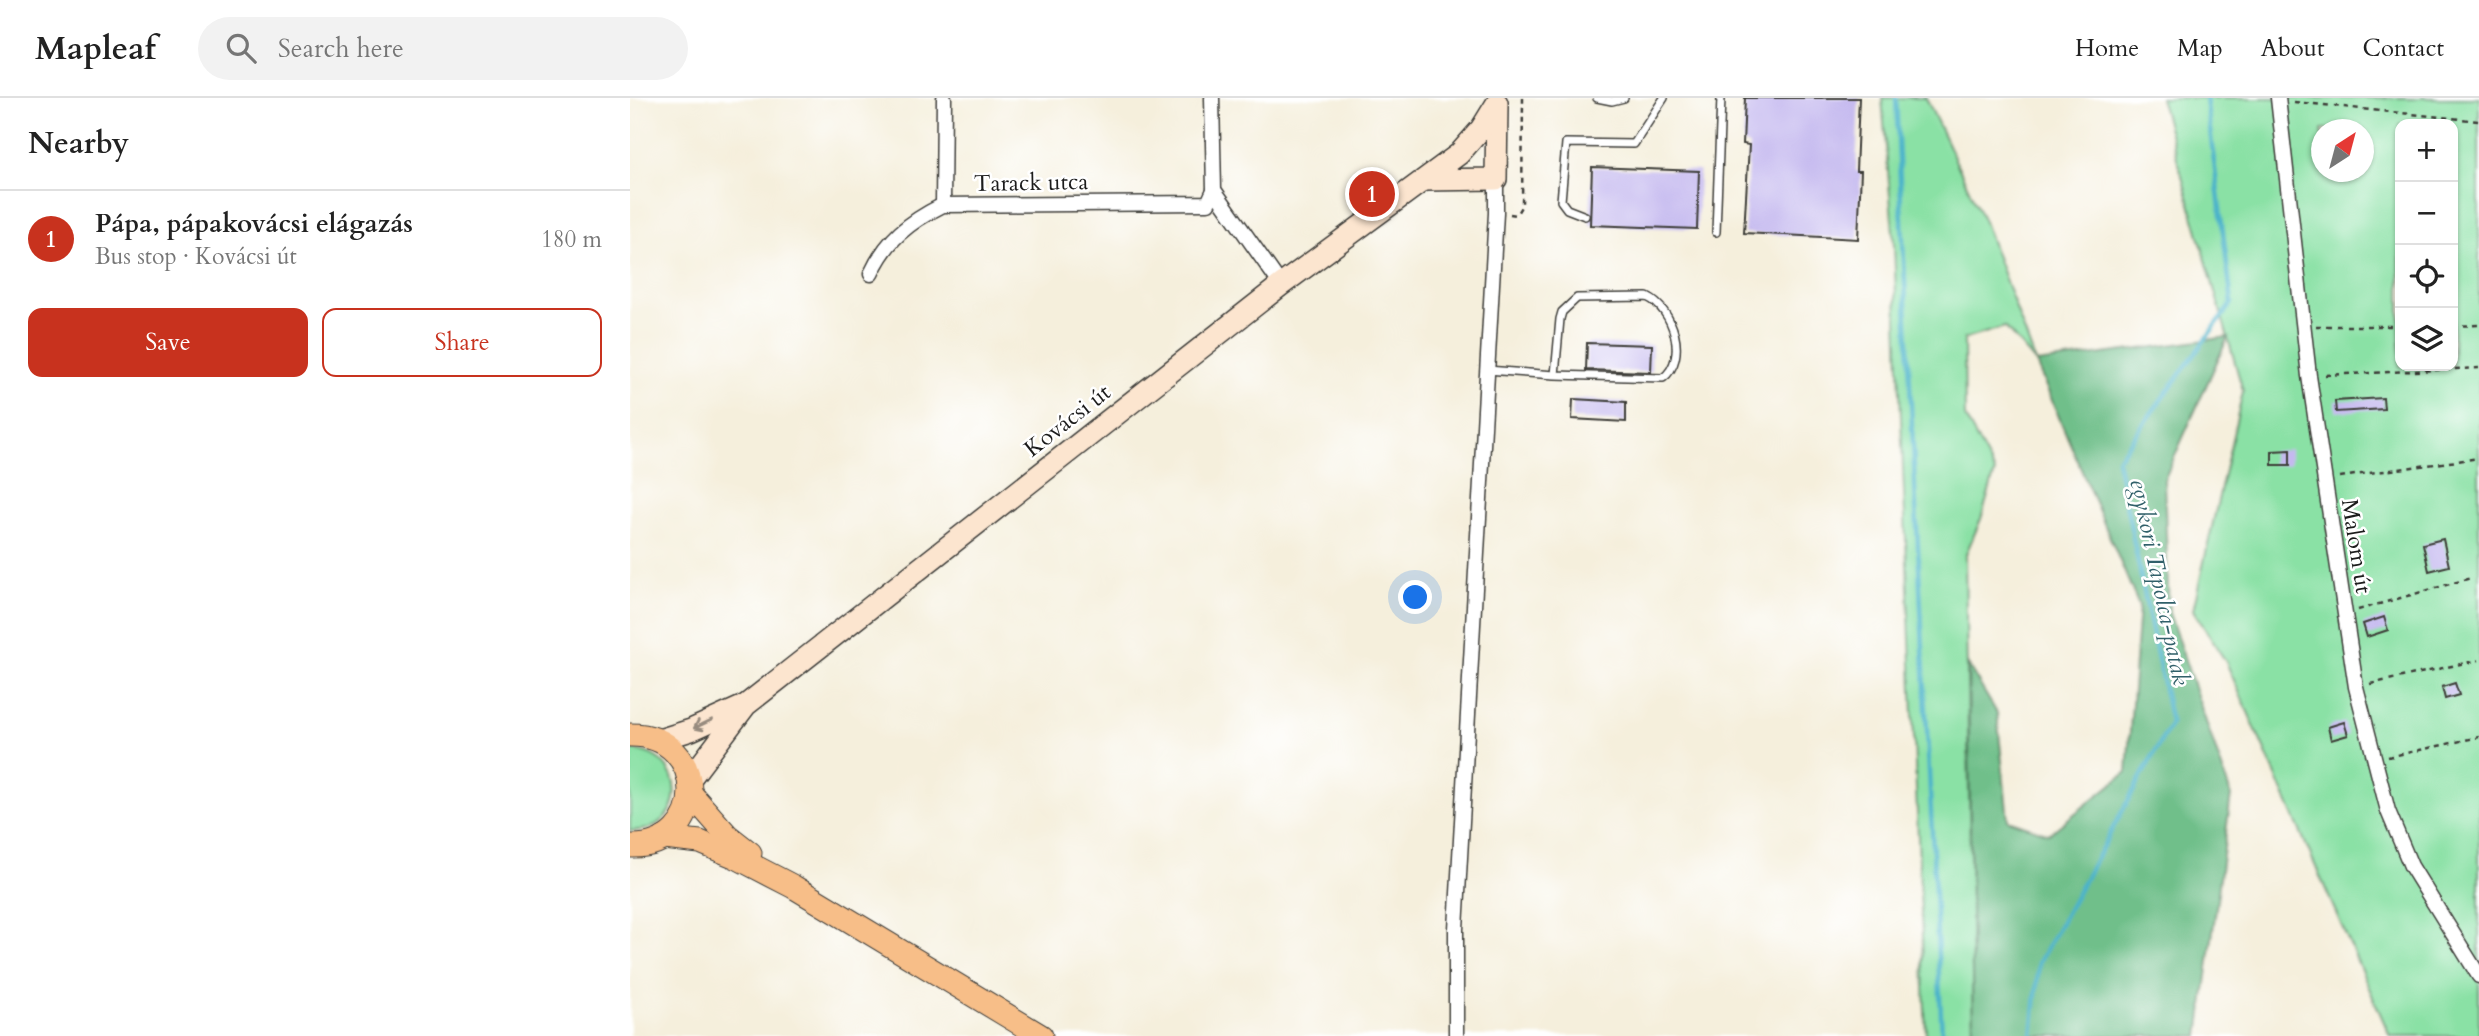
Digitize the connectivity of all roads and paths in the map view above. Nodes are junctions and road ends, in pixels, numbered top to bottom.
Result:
1 (944, 98) edge
2 (1212, 98) edge
3 (1523, 98) edge
4 (1597, 98) edge
5 (1624, 98) edge
6 (1664, 98) edge
7 (1721, 98) edge
8 (2278, 99) edge
9 (1497, 100) edge
10 (2479, 121) edge
11 (1459, 154) junction
12 (1496, 171) junction
13 (1425, 180) junction
14 (1214, 190) junction
15 (943, 205) junction
16 (1496, 213) junction
17 (1585, 216) dead end
18 (1716, 232) dead end
19 (871, 274) dead end
20 (1281, 285) junction
21 (2304, 326) junction
22 (2395, 326) edge
23 (2458, 326) edge
24 (2479, 326) edge
25 (2479, 368) edge
26 (1487, 370) junction
27 (1555, 375) junction
28 (2309, 376) junction
29 (2479, 458) edge
30 (2323, 479) junction
31 (2471, 578) dead end
32 (2345, 614) junction
33 (2479, 660) edge
34 (2357, 687) junction
35 (746, 705) junction
36 (630, 735) edge
37 (2479, 737) edge
38 (659, 740) junction
39 (2375, 760) junction
40 (690, 787) junction
41 (664, 838) junction
42 (630, 846) edge
43 (794, 887) junction
44 (2479, 976) edge
45 (1041, 1036) edge
46 (1456, 1036) edge

1 - 15 street
2 - 14 street
3 - 16 path
4 - 5 lane
6 - 17 lane
7 - 18 lane
8 - 10 path
8 - 21 street, Malom út
9 - 11 street, Kovácsi út
9 - 12 street
11 - 12 street
11 - 13 street, Kovácsi út
12 - 13 street
12 - 16 street
13 - 20 street, Kovácsi út
14 - 15 street, Tarack utca
14 - 20 street
15 - 19 street, Tarack utca
16 - 26 street
20 - 35 street, Kovácsi út
21 - 22 path
21 - 28 street, Malom út
23 - 24 path
25 - 28 path
26 - 27 lane
26 - 46 street
27 - 27 lane
28 - 30 street, Malom út
29 - 30 path
30 - 32 street, Malom út
31 - 32 path
32 - 34 street, Malom út
33 - 34 path
34 - 39 street, Malom út
35 -> 38 street, Kovácsi út
35 - 40 street, Kovácsi út
36 - 38 main road
37 - 39 path
38 - 40 main road
39 - 44 street, Malom út
40 - 41 main road
40 - 43 main road
41 - 42 main road
41 - 43 main road
43 - 45 main road

